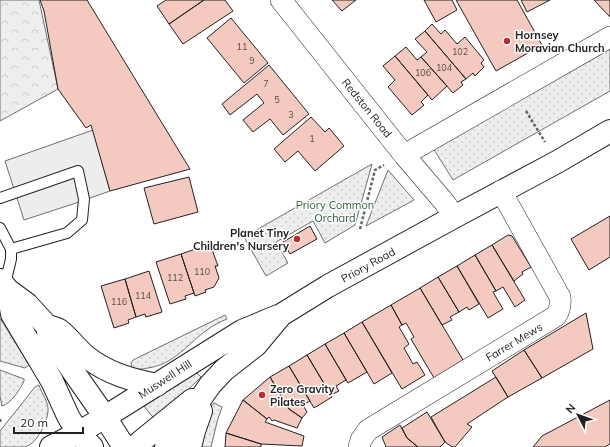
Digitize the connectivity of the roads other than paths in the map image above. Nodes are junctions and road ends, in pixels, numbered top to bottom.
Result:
1 (281, 0) edge
2 (610, 36) edge
3 (610, 131) edge
4 (404, 155) junction
5 (501, 191) junction
6 (0, 198) edge
7 (454, 217) junction
8 (0, 228) edge
9 (11, 249) junction
10 (4, 285) edge
11 (281, 315) junction
12 (47, 326) junction
13 (157, 385) junction
14 (210, 385) junction
15 (105, 417) junction
16 (85, 442) edge
17 (51, 447) edge
18 (124, 447) edge
19 (134, 447) edge
20 (166, 447) edge
21 (190, 447) edge
22 (359, 447) edge

1 - 4 street, Redston Road
2 - 4 street
3 - 5 main road, Priory Road
4 - 7 street, Redston Road
5 - 7 main road, Priory Road
5 - 22 street, Farrer Mews
6 - 9 lane
7 - 11 main road, Priory Road
8 - 9 lane
9 - 10 lane
10 - 12 main road
10 - 16 main road
11 - 13 main road, Muswell Hill
11 - 14 main road, Priory Road
12 - 13 main road
12 - 15 main road
13 - 15 main road, Muswell Hill
14 - 19 main road
14 - 20 main road, Priory Road
14 - 21 main road
15 - 16 main road, Muswell Hill
15 - 18 main road
16 - 17 main road, Muswell Hill

